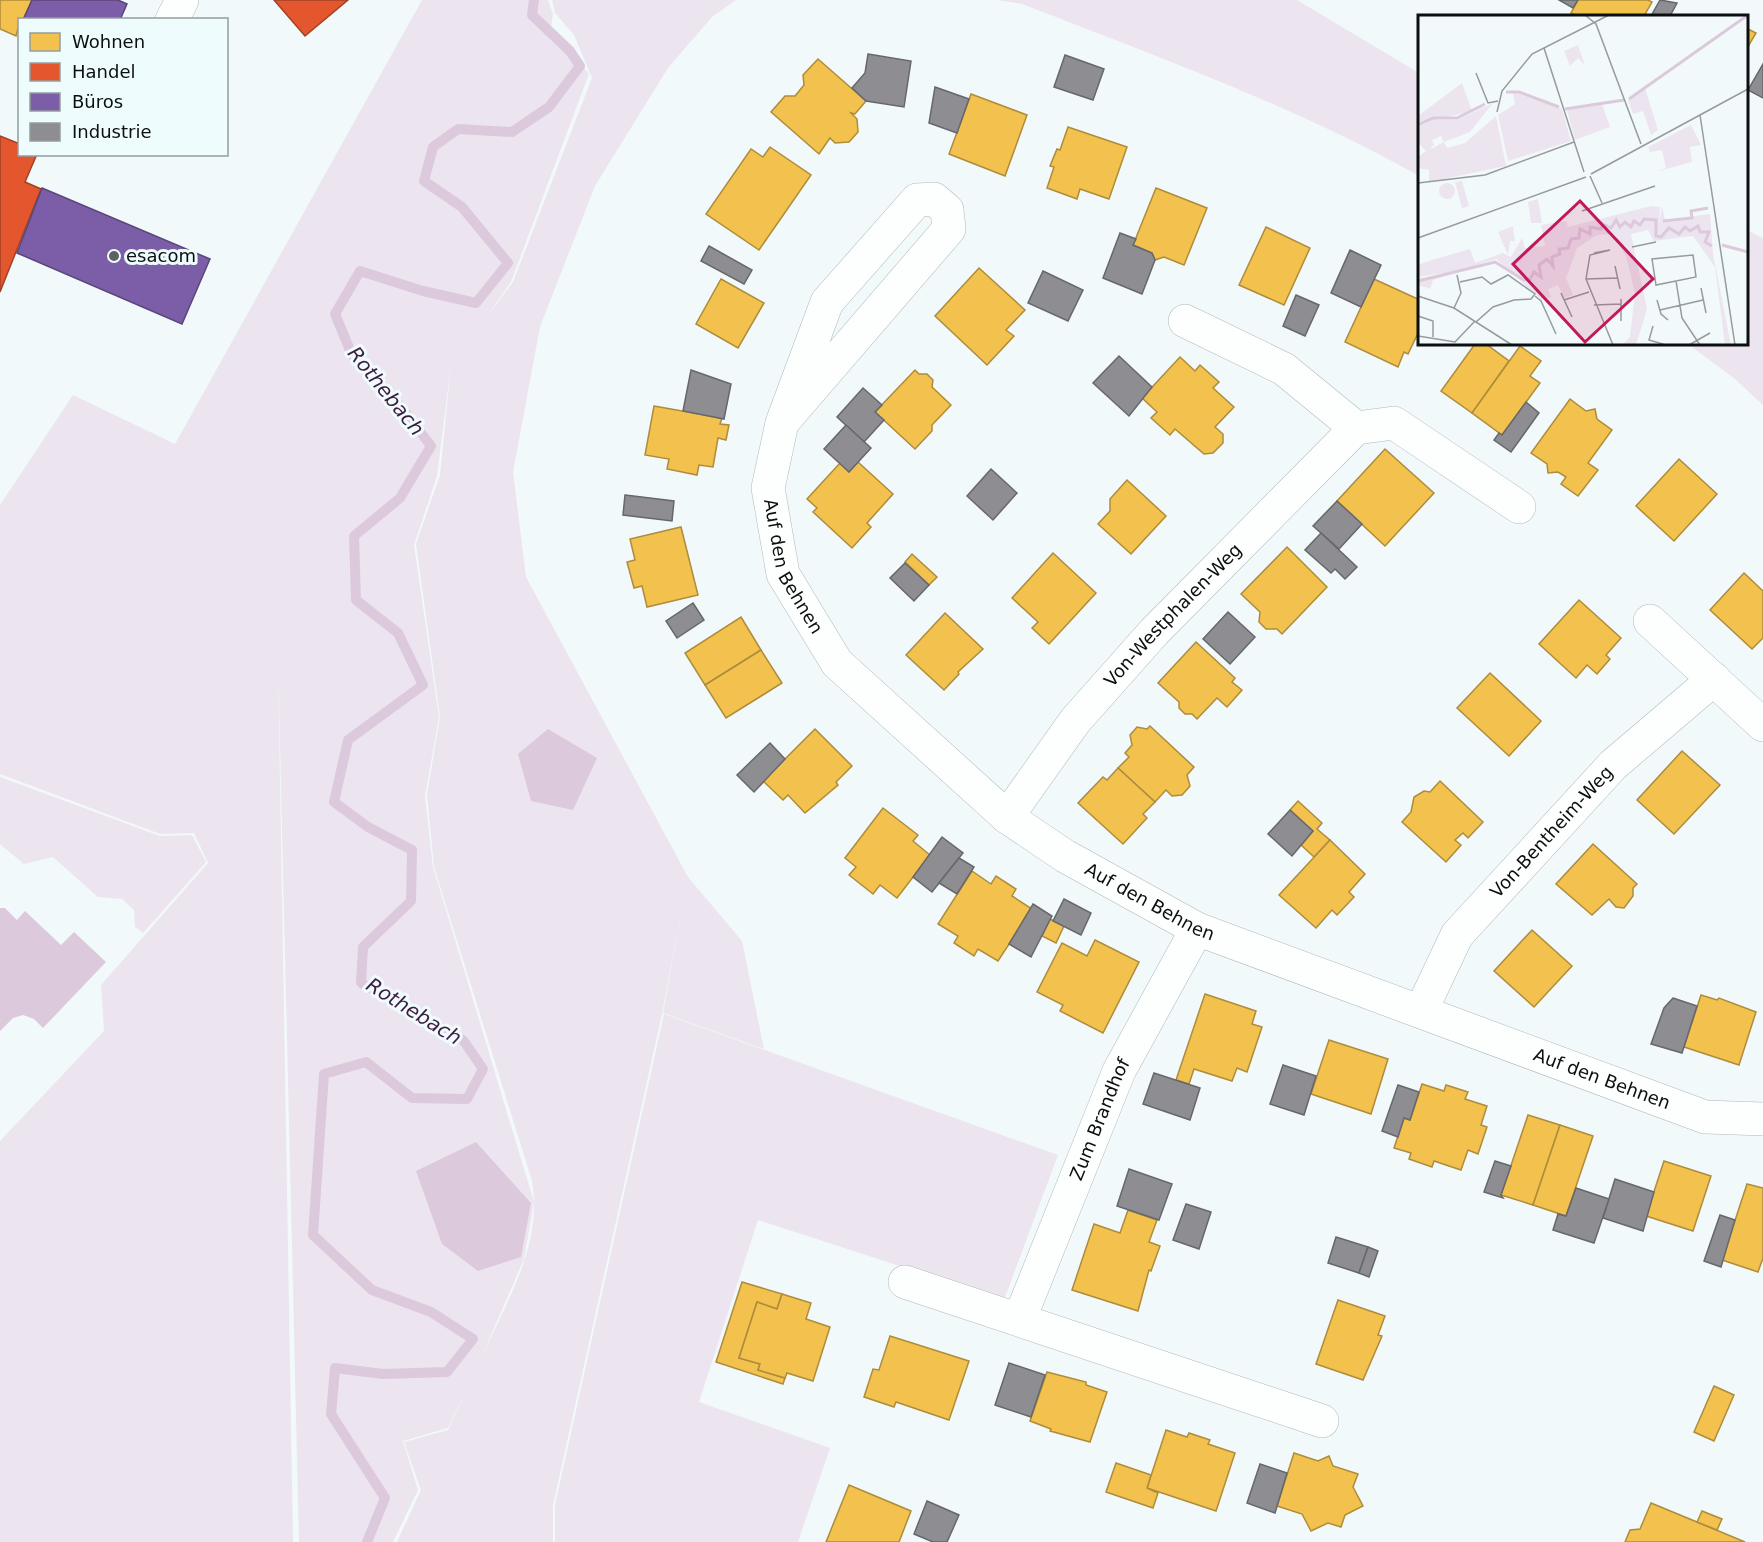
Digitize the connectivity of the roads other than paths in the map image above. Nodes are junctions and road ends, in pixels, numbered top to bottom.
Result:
1 (182, 0) edge
2 (173, 18) edge
3 (1185, 321) dead end
4 (783, 423) junction
5 (1356, 428) junction
6 (1519, 507) dead end
7 (1650, 621) dead end
8 (1714, 679) junction
9 (1763, 725) edge
10 (1007, 817) junction
11 (1197, 929) junction
12 (1421, 1011) junction
13 (1763, 1119) edge
14 (905, 1282) dead end
15 (1020, 1318) junction
16 (1322, 1421) dead end

1 - 2 street
3 - 5 street
4 - 4 street, Auf den Behnen
4 - 10 street, Auf den Behnen
5 - 6 street
5 - 10 street, Von-Westphalen-Weg
7 - 8 street
8 - 9 street
8 - 12 street, Von-Bentheim-Weg
10 - 11 street, Auf den Behnen
11 - 12 street, Auf den Behnen
11 - 15 street, Zum Brandhof
12 - 13 street, Auf den Behnen
14 - 15 street
15 - 16 street

